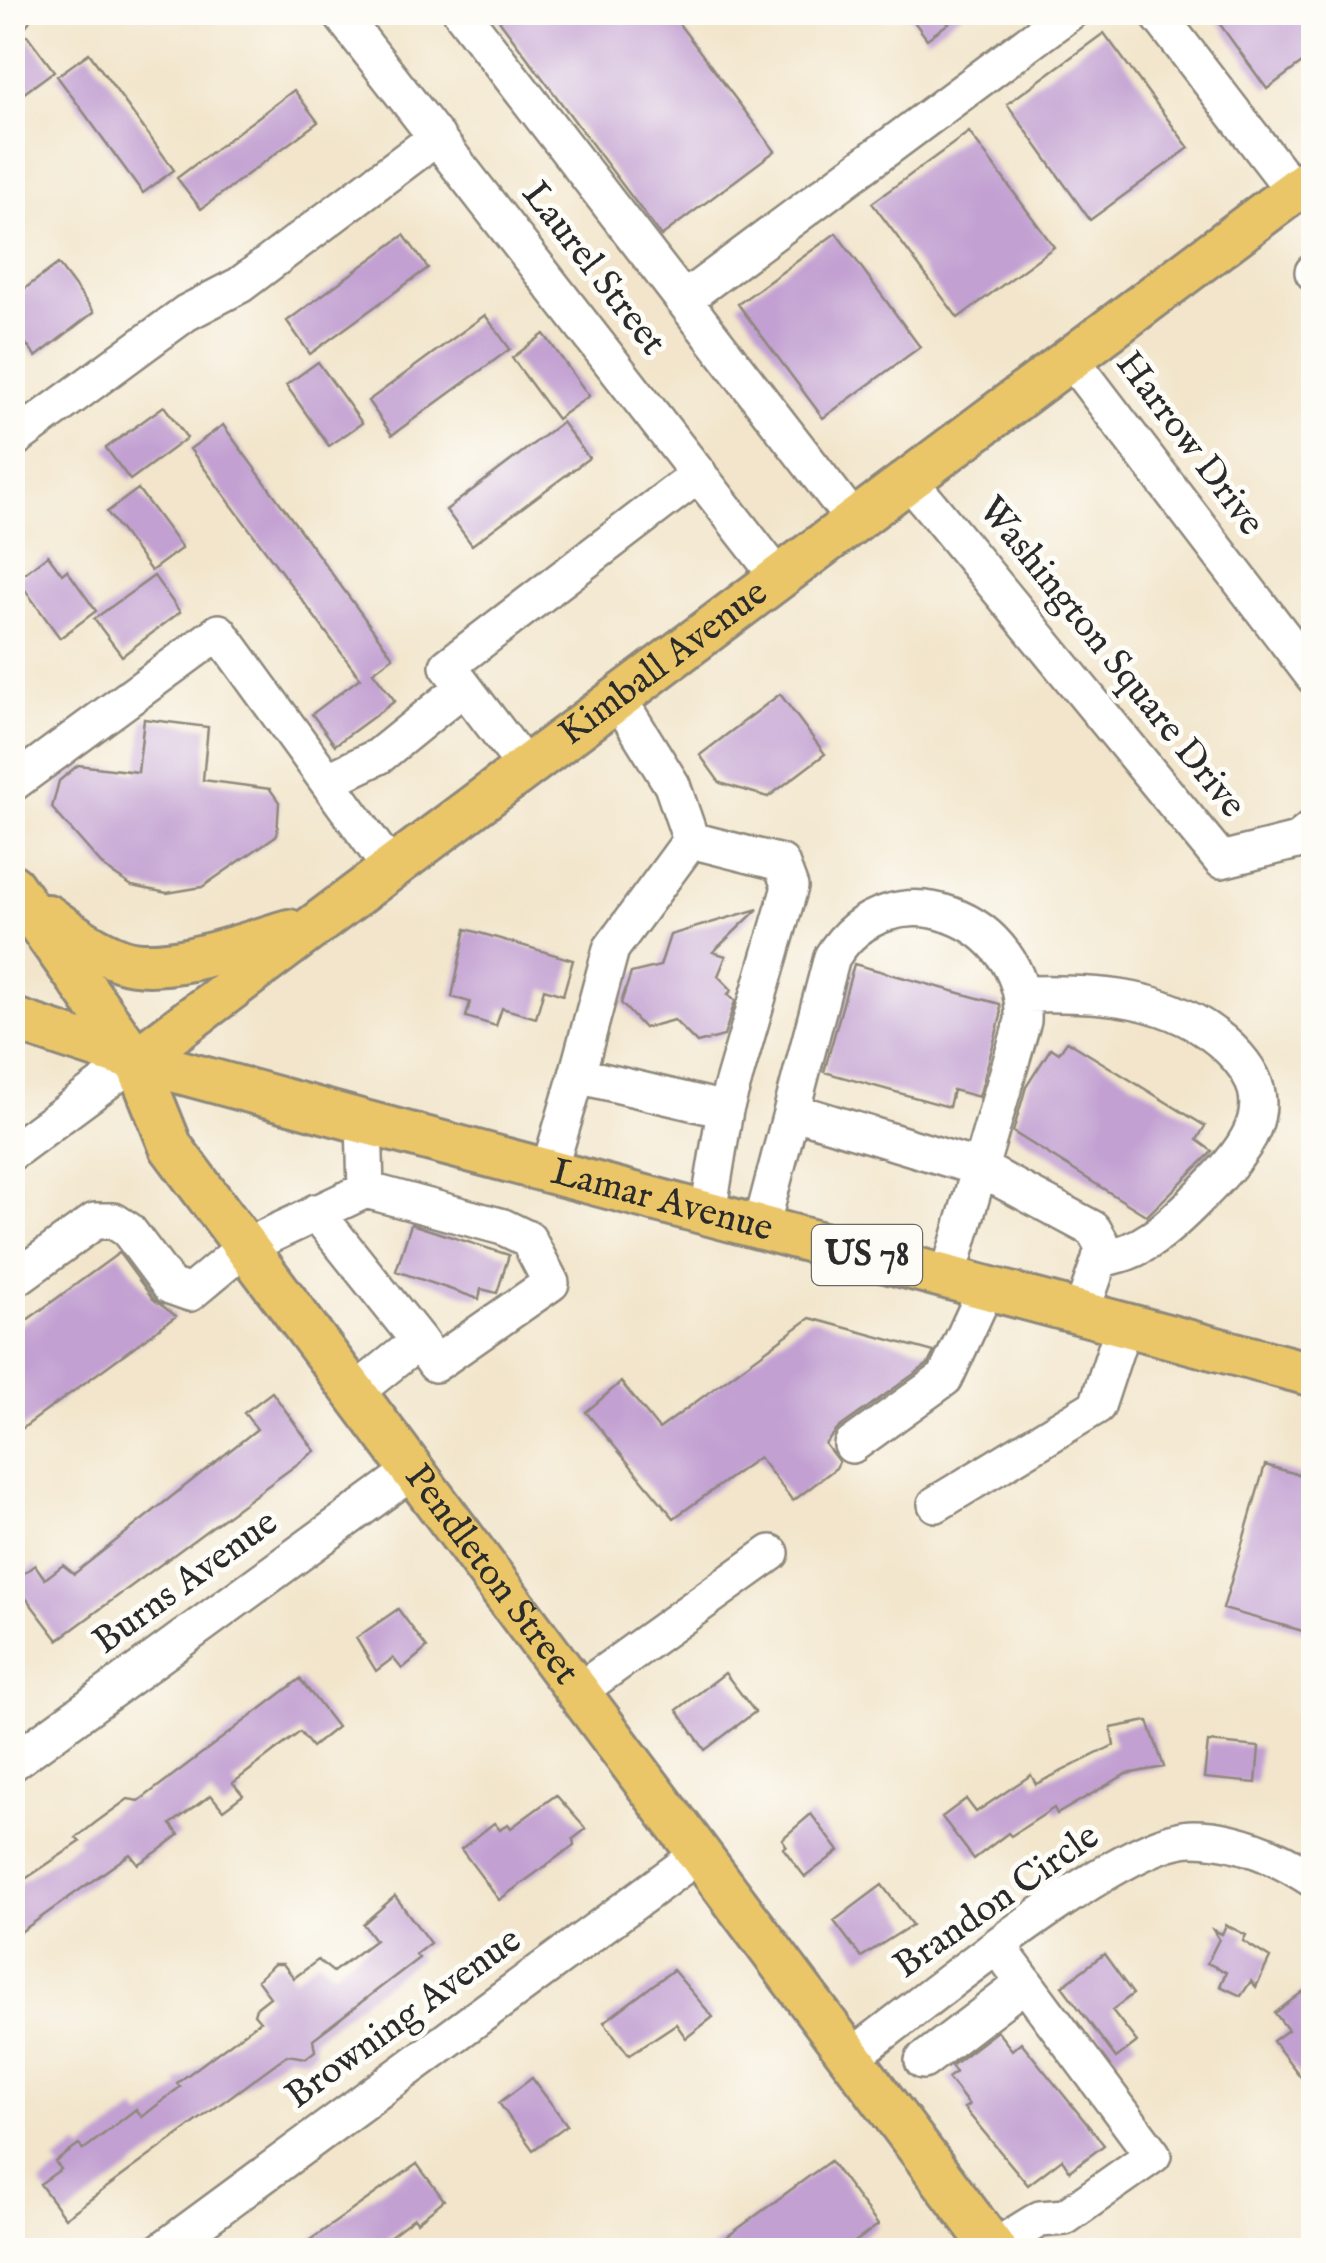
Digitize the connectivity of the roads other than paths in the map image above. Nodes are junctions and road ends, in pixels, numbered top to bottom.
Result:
1 (340, 12) edge
2 (461, 12) edge
3 (1070, 12) edge
4 (1156, 12) edge
5 (437, 137) junction
6 (1304, 184) edge
7 (683, 300) junction
8 (1071, 359) junction
9 (12, 441) edge
10 (699, 474) junction
11 (910, 480) junction
12 (854, 521) junction
13 (778, 578) junction
14 (1314, 677) edge
15 (464, 687) junction
16 (618, 698) junction
17 (526, 768) junction
18 (327, 781) junction
19 (12, 784) edge
20 (692, 840) junction
21 (1308, 844) edge
22 (391, 869) junction
23 (16, 890) edge
24 (318, 922) junction
25 (1024, 994) junction
26 (12, 1019) edge
27 (136, 1060) junction
28 (578, 1075) junction
29 (724, 1110) junction
30 (792, 1112) junction
31 (364, 1122) junction
32 (12, 1152) edge
33 (979, 1168) junction
34 (549, 1170) junction
35 (366, 1190) junction
36 (316, 1212) junction
37 (708, 1213) junction
38 (761, 1227) junction
39 (245, 1247) junction
40 (1100, 1258) junction
41 (12, 1281) edge
42 (967, 1282) junction
43 (1081, 1312) junction
44 (1124, 1324) junction
45 (427, 1353) junction
46 (1314, 1375) edge
47 (353, 1394) junction
48 (852, 1445) dead end
49 (410, 1472) junction
50 (936, 1504) dead end
51 (771, 1553) dead end
52 (576, 1693) junction
53 (12, 1763) edge
54 (698, 1856) junction
55 (1314, 1880) edge
56 (999, 1948) junction
57 (1025, 1983) junction
58 (850, 2058) junction
59 (923, 2062) dead end
60 (162, 2250) edge
61 (993, 2250) edge

1 - 5 street, Laurel Street
2 - 7 street
3 - 7 street
4 - 6 street
5 - 9 street
5 - 10 street, Laurel Street
6 - 8 main road, Kimball Avenue
7 - 12 street
8 - 11 main road, Kimball Avenue
8 - 14 street, Harrow Drive
10 - 13 street, Laurel Street
10 - 15 street
11 - 12 main road, Kimball Avenue
11 - 21 street, Washington Square Drive
12 - 13 main road, Kimball Avenue
13 - 16 main road, Kimball Avenue
15 - 17 street
15 - 18 street
16 - 17 main road, Kimball Avenue
16 - 20 street
17 - 22 main road, Kimball Avenue
18 - 19 street
18 - 22 street
20 - 28 street
20 - 29 street
22 - 24 main road, Kimball Avenue
23 - 24 main road
23 - 27 main road, Pendleton Street
24 - 27 main road, Kimball Avenue
25 - 30 street
25 - 33 street
25 - 40 street
26 - 27 main road, Lamar Avenue / US 78
27 - 31 main road, Lamar Avenue / US 78
27 - 32 street, Kimball Avenue
27 - 39 main road, Pendleton Street
28 - 29 street
28 - 34 street
29 - 37 street
30 - 33 street
30 - 38 street
31 - 34 main road, Lamar Avenue / US 78
31 - 35 street
33 - 40 street
33 - 42 street
34 - 37 main road, Lamar Avenue / US 78
35 - 36 street
35 - 45 street
36 - 39 street
36 - 45 street
37 - 38 main road, Lamar Avenue / US 78
38 - 42 main road, Lamar Avenue / US 78
39 - 41 street
39 - 47 main road, Pendleton Street
40 - 43 street
42 - 43 main road, Lamar Avenue / US 78
42 - 48 street
43 - 44 main road, Lamar Avenue / US 78
44 - 46 main road, Lamar Avenue / US 78
44 - 50 street
45 - 47 street
47 - 49 main road, Pendleton Street
49 - 52 main road, Pendleton Street
49 - 53 street, Burns Avenue
51 - 52 street
52 - 54 main road, Pendleton Street
54 - 58 main road, Pendleton Street
54 - 60 street, Browning Avenue
55 - 56 street, Brandon Circle
56 - 57 street
56 - 58 street, Brandon Circle
57 - 59 street
57 - 61 street
58 - 61 main road, Pendleton Street

